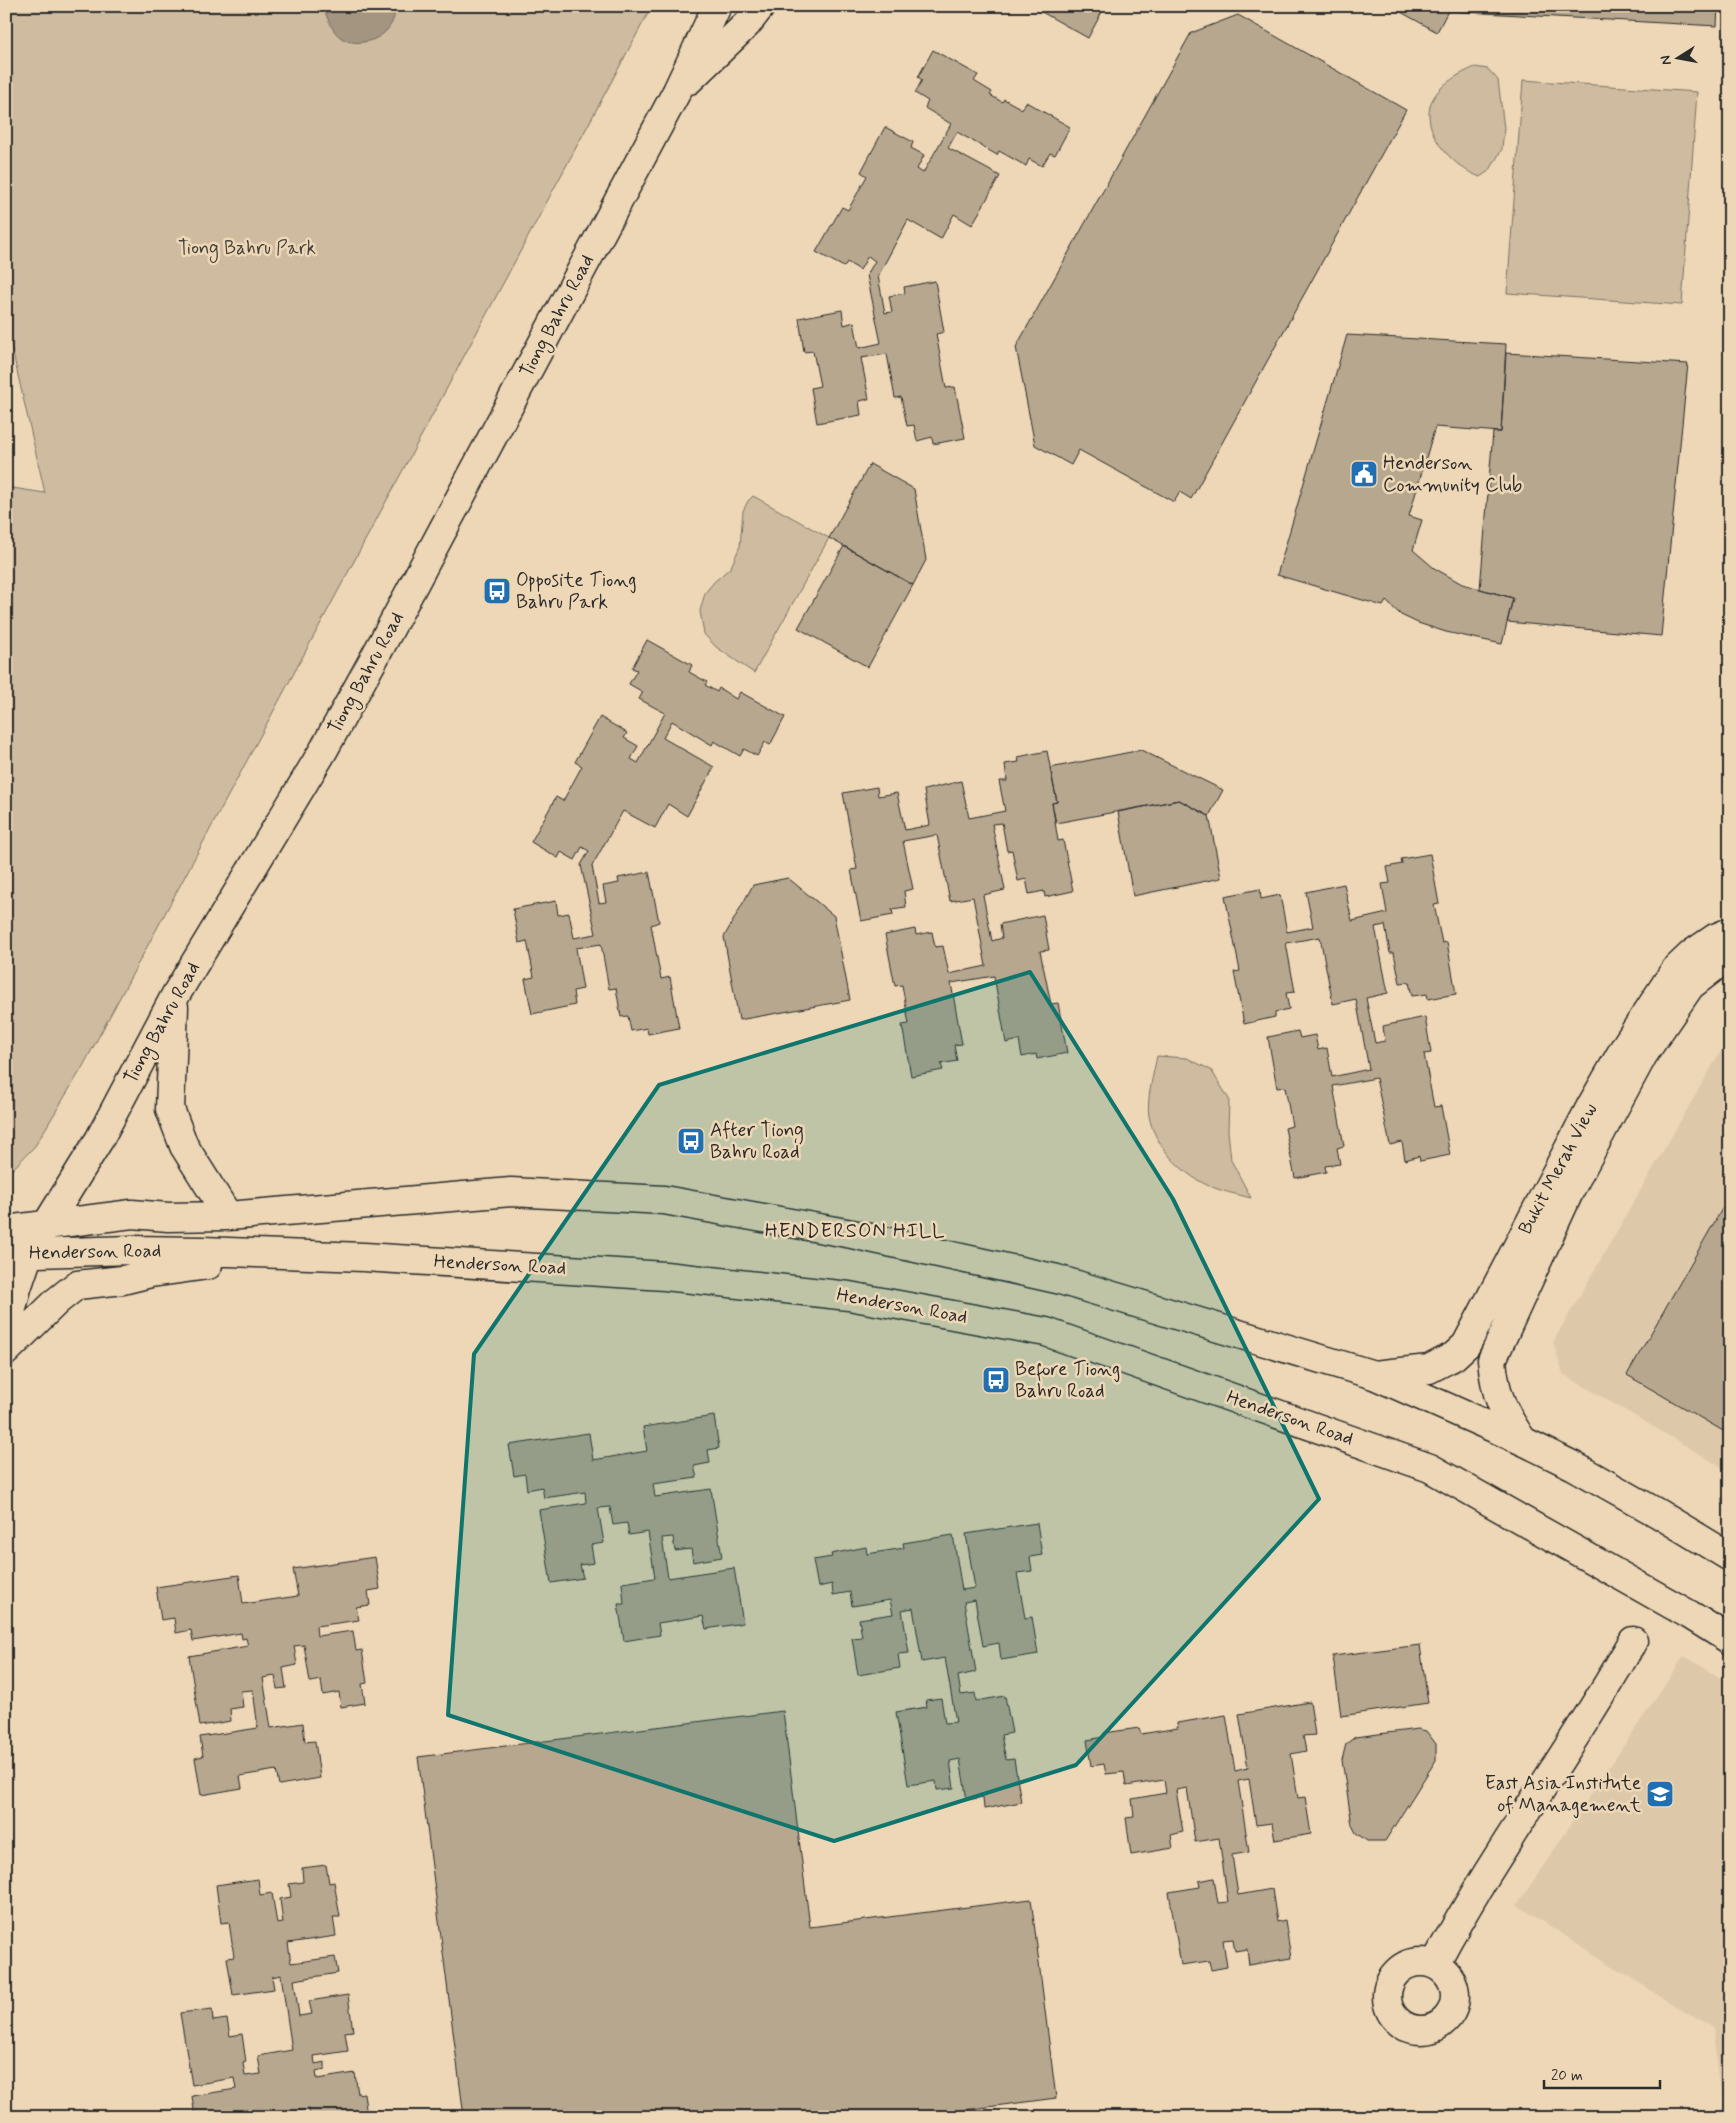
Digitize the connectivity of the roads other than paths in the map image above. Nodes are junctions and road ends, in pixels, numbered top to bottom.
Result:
1 (717, 6) edge
2 (761, 6) edge
3 (678, 91) junction
4 (1725, 945) edge
5 (174, 996) junction
6 (228, 1216) junction
7 (47, 1224) junction
8 (6, 1230) edge
9 (18, 1254) edge
10 (364, 1257) junction
11 (6, 1333) edge
12 (6, 1351) edge
13 (1374, 1375) junction
14 (1523, 1441) junction
15 (1730, 1557) edge
16 (1730, 1640) edge
17 (1633, 1641) dead end
18 (1435, 1964) dead end

1 - 3 main road, Tiong Bahru Road
2 - 3 main road
3 - 5 main road, Tiong Bahru Road
4 - 13 main road, Bukit Merah View
4 - 14 main road, Bukit Merah View
5 - 6 main road
5 - 7 main road, Tiong Bahru Road
6 - 7 main road, Henderson Road
6 - 13 main road, Henderson Road
7 - 8 main road, Henderson Road
7 - 9 main road, Tiong Bahru Road
9 - 10 main road, Henderson Road
9 - 11 main road, Tiong Bahru Road
10 - 12 main road
10 - 16 main road, Henderson Road
13 - 14 main road, Henderson Road
14 - 15 main road, Henderson Road
17 - 18 main road

